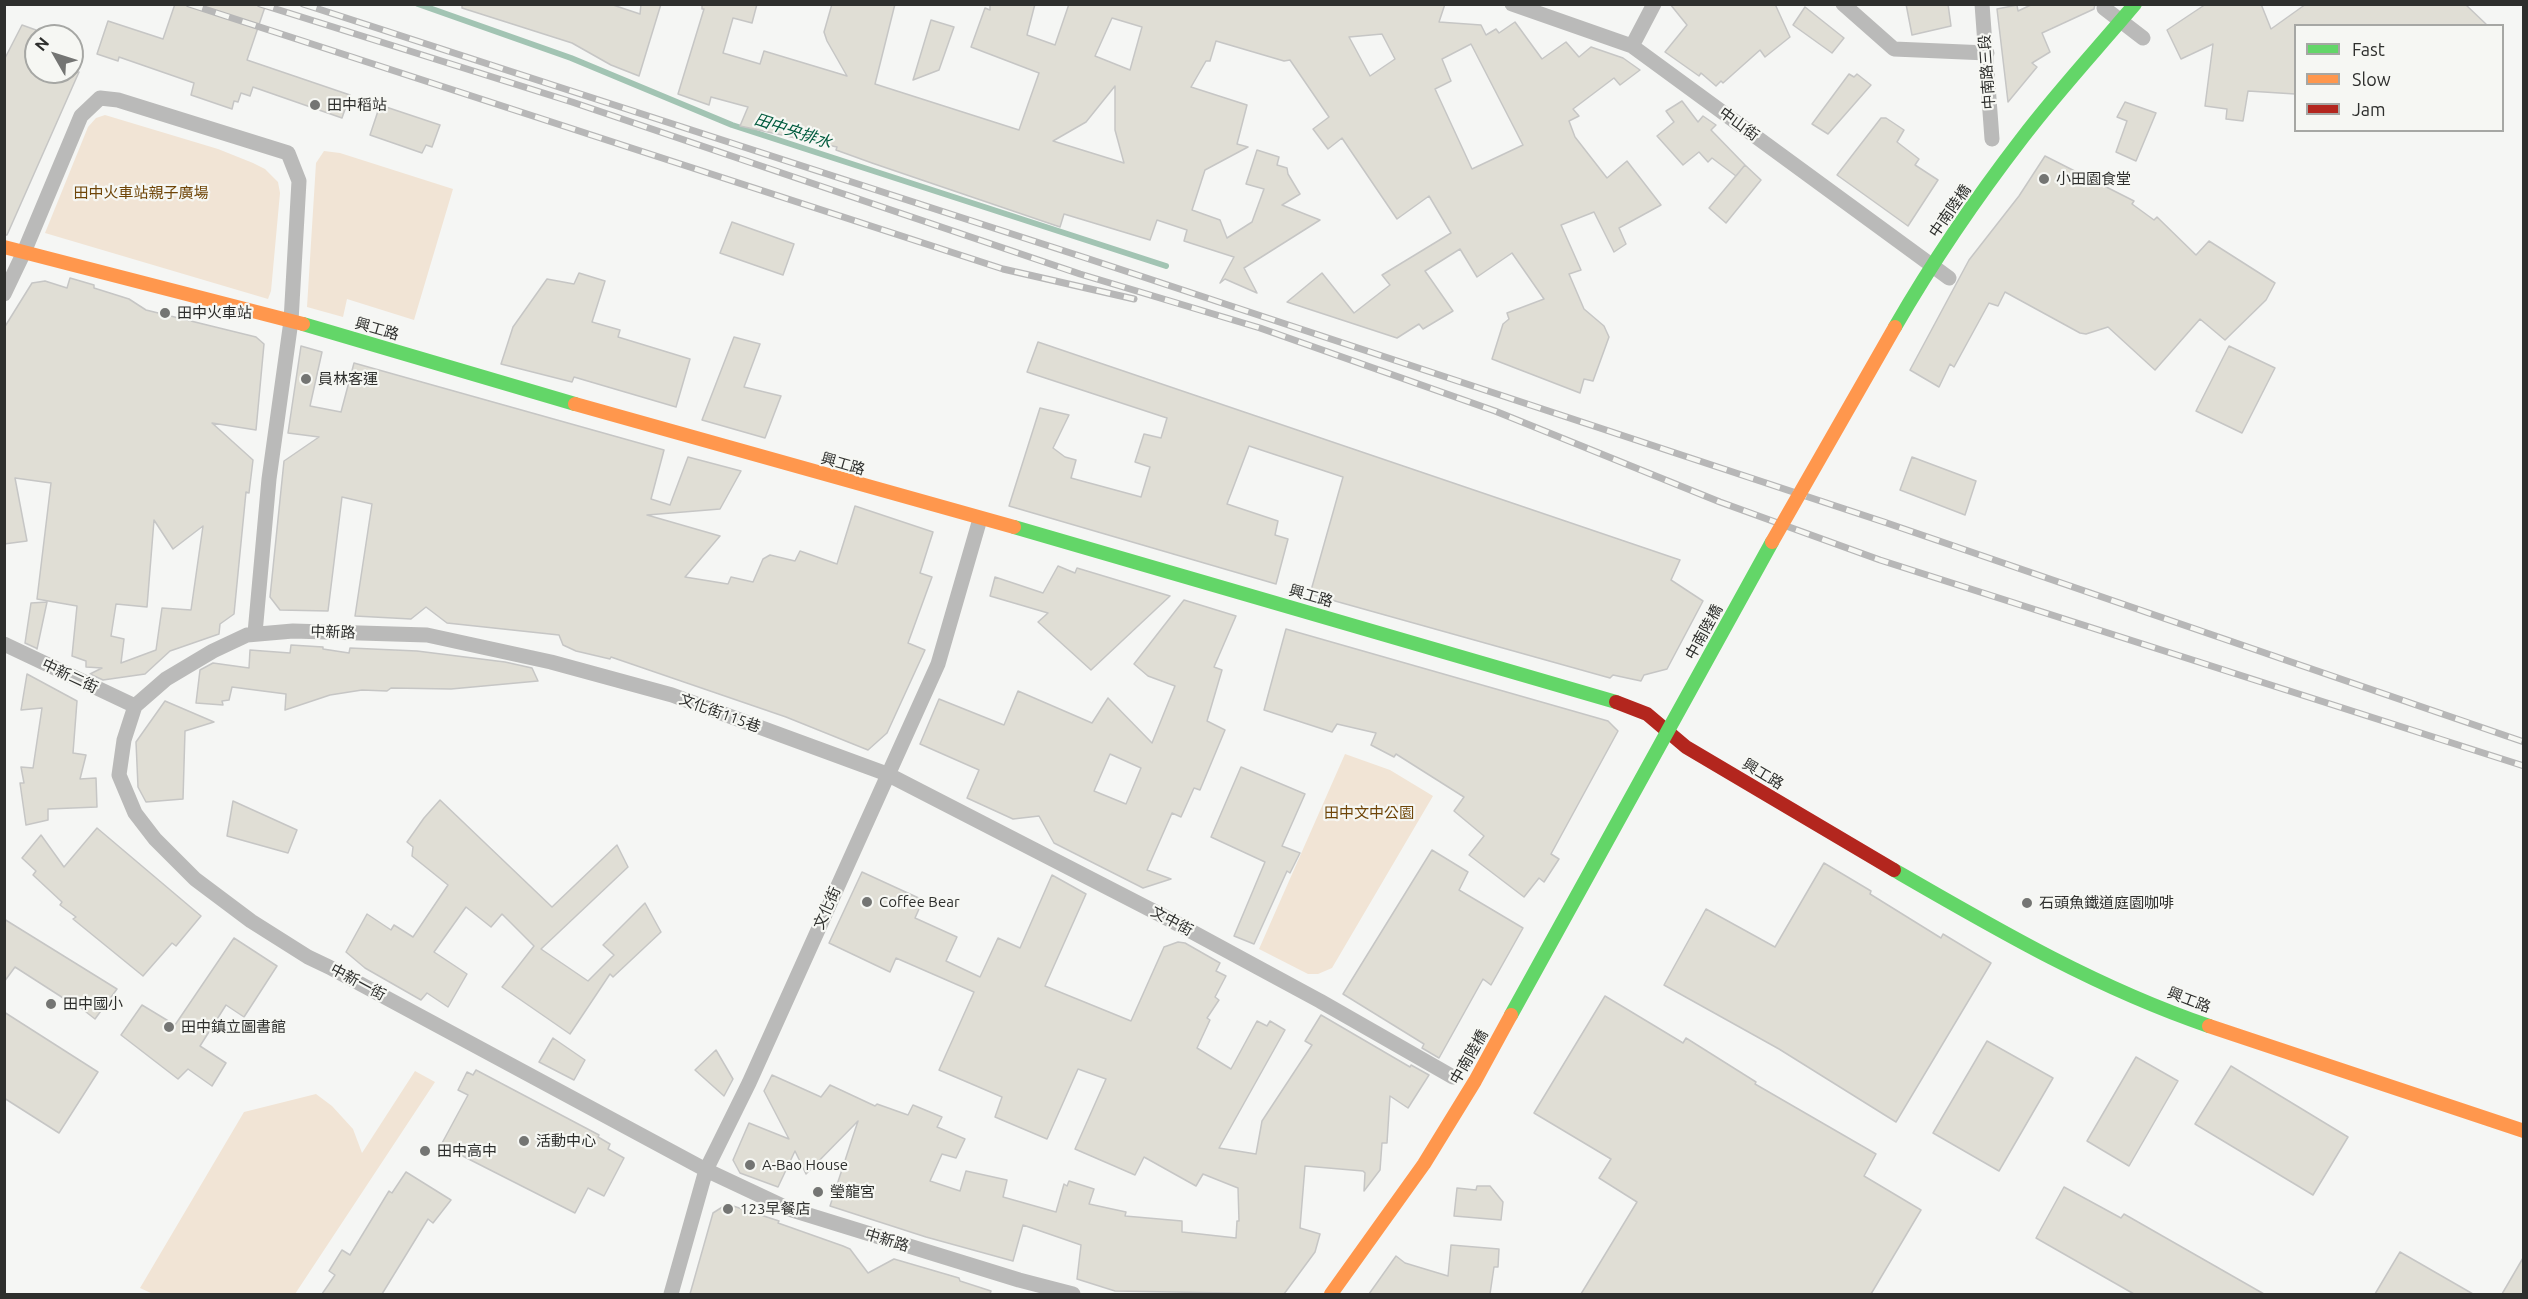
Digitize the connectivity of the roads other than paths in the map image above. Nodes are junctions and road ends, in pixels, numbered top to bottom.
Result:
1 (1512, 4) edge
2 (1654, 4) edge
3 (1843, 4) edge
4 (1982, 4) edge
5 (2135, 4) edge
6 (2104, 8) dead end
7 (2143, 38) dead end
8 (1632, 46) junction
9 (1987, 53) junction
10 (1992, 140) dead end
11 (4, 247) edge
12 (24, 252) junction
13 (1949, 278) dead end
14 (4, 294) edge
15 (291, 321) junction
16 (980, 519) junction
17 (255, 633) junction
18 (4, 644) edge
19 (551, 662) joint
20 (135, 706) junction
21 (887, 774) junction
22 (1453, 1077) dead end
23 (2523, 1131) edge
24 (706, 1170) junction
25 (671, 1294) edge
26 (1073, 1294) edge
27 (1331, 1294) edge

1 - 8 street, 中山街
2 - 8 street
3 - 9 street
4 - 9 street, 中南路三段
5 - 27 street, 中南陸橋, bridge
6 - 7 street
8 - 13 street, 中山街
9 - 10 street, 中南路三段
11 - 12 street, 興工路
12 - 14 street
12 - 15 street, 興工路
12 - 15 street
15 - 16 street, 興工路
15 - 17 street
16 - 21 street, 文化街
16 - 23 street, 興工路
17 - 19 street, 中新路
17 - 20 street, 中新路
18 - 20 street, 中新二街
19 - 21 street, 文化街115巷
20 - 24 street, 中新一街
21 - 22 street, 文中街
21 - 24 street, 文化街
24 - 25 street, 文化街
24 - 26 street, 中新路

